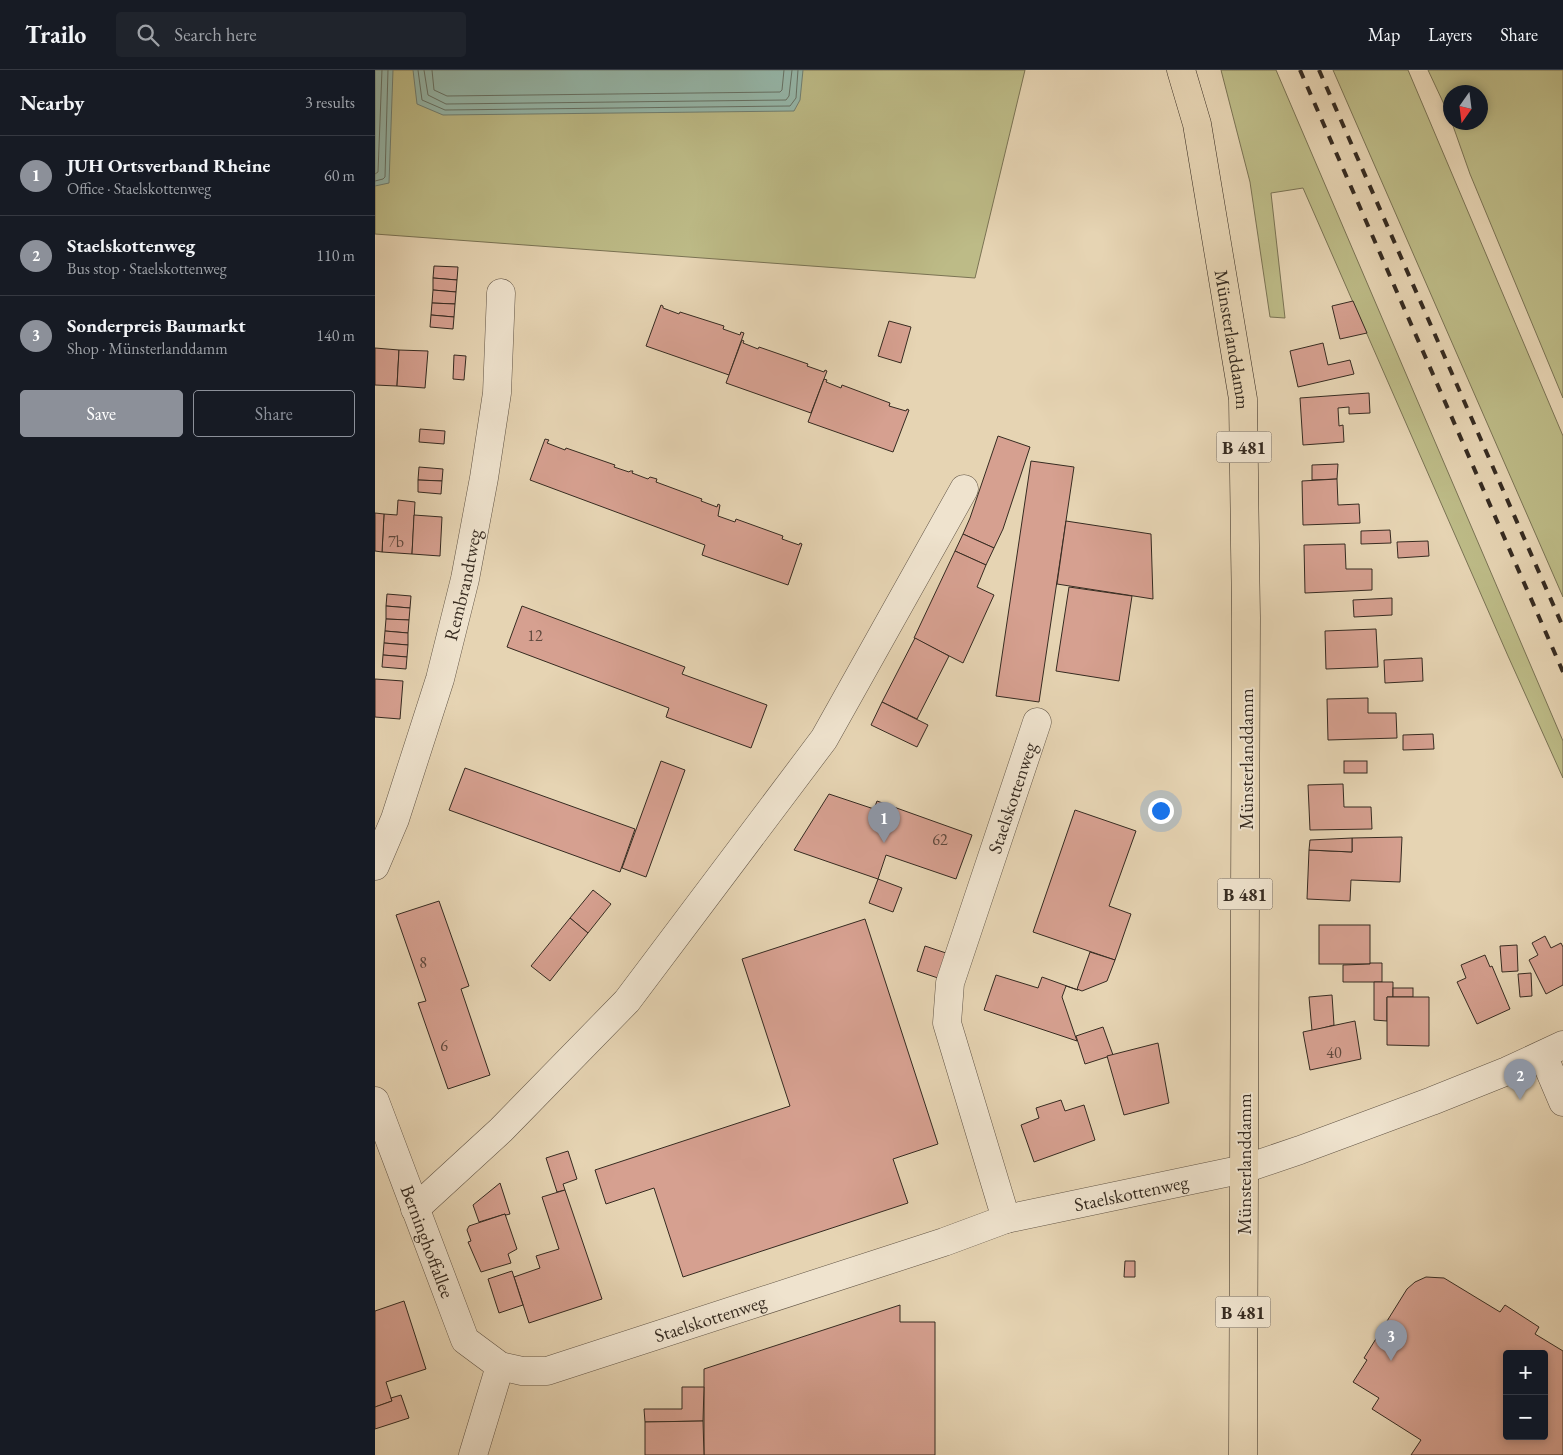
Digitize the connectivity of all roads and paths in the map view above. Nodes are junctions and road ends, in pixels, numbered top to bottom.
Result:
1 (1181, 70) edge
2 (501, 293) dead end
3 (964, 489) dead end
4 (1037, 722) dead end
5 (375, 866) edge
6 (1553, 1050) edge
7 (375, 1101) edge
8 (1563, 1102) edge
9 (1244, 1169) junction
10 (415, 1209) junction
11 (1006, 1219) junction
12 (500, 1366) junction
13 (473, 1455) edge
14 (1243, 1455) edge

1 - 9 main road, Münsterlanddamm / B 481
2 - 5 street, Rembrandtweg
3 - 10 street
4 - 11 street, Staelskottenweg
6 - 8 street
6 - 9 street, Staelskottenweg
7 - 10 street, Berninghoffallee
9 - 11 street, Staelskottenweg
9 - 14 main road, Münsterlanddamm / B 481
10 - 12 street, Berninghoffallee
11 - 12 street, Staelskottenweg
12 - 13 street

